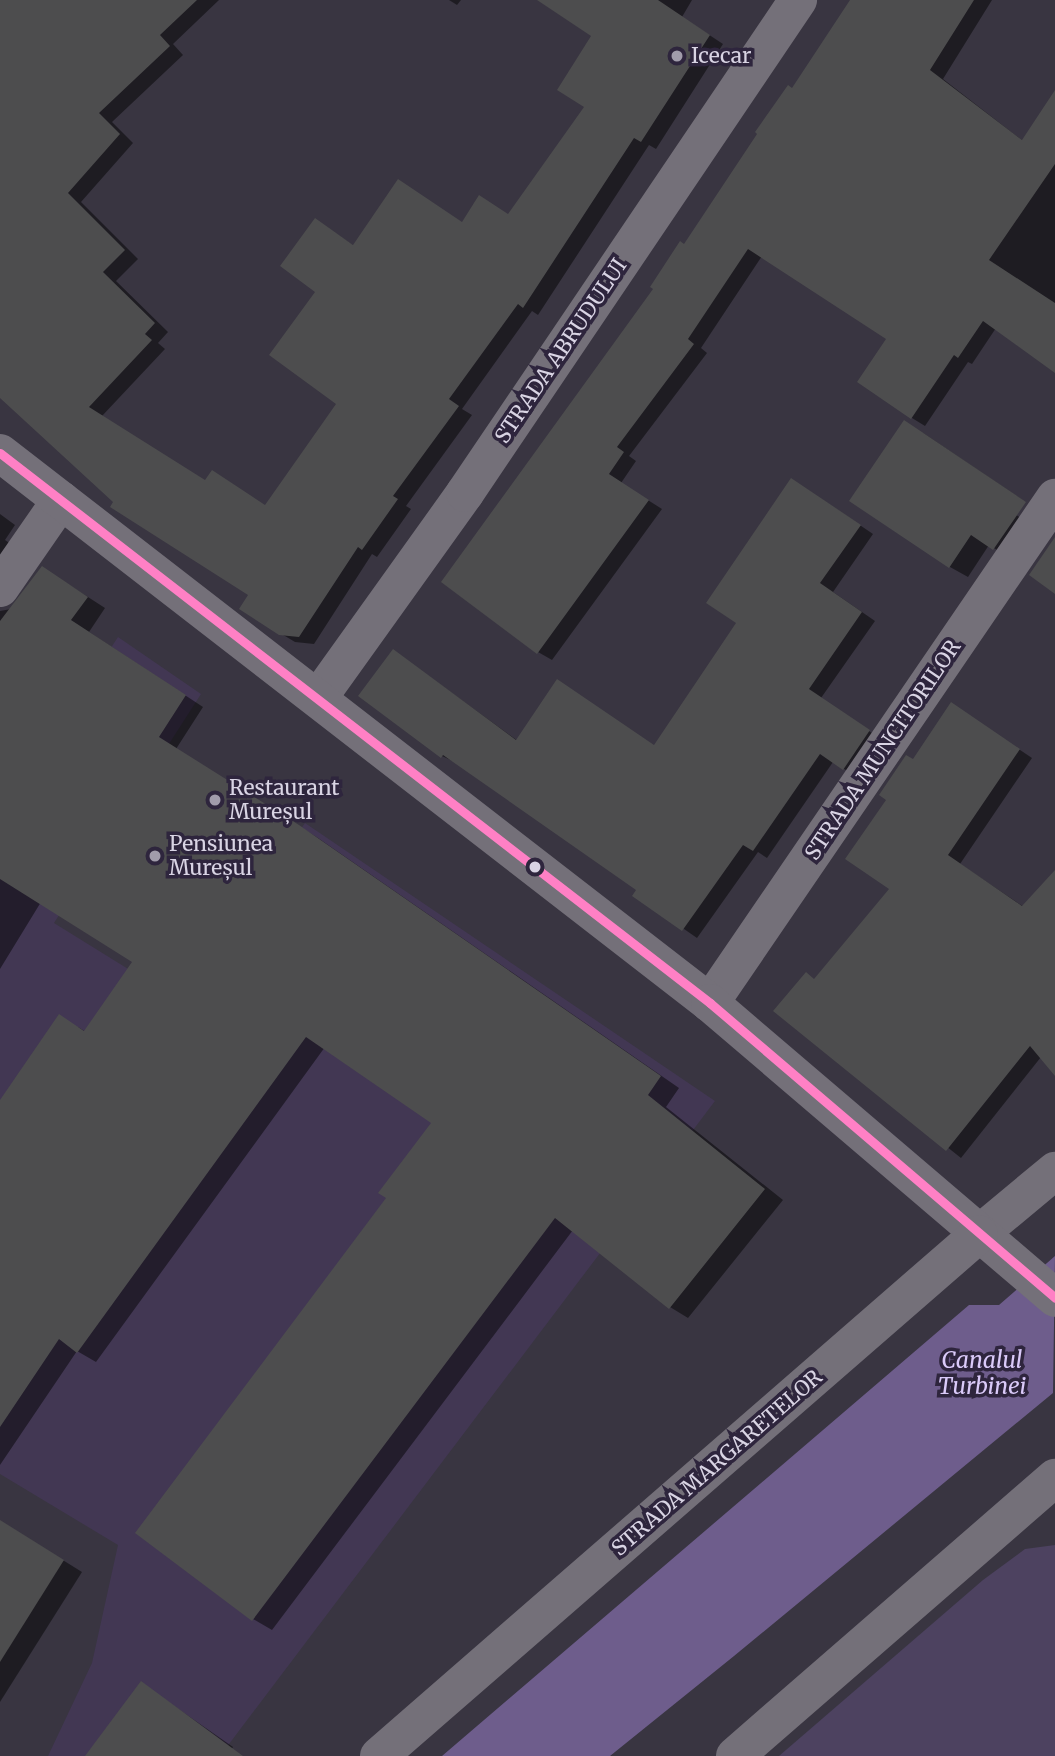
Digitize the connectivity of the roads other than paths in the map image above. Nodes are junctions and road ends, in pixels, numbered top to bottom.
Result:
1 (798, 0) edge
2 (0, 453) edge
3 (1055, 498) edge
4 (61, 500) junction
5 (0, 588) edge
6 (318, 697) junction
7 (710, 1003) junction
8 (1055, 1171) edge
9 (979, 1234) junction
10 (1055, 1297) edge
11 (1055, 1478) edge
12 (379, 1756) edge
13 (735, 1756) edge

1 - 6 street, STRADA ABRUDULUI
2 - 4 street
3 - 7 street, STRADA MUNCITORILOR
4 - 5 street
4 - 6 street
6 - 7 street
7 - 9 street
8 - 9 street, STRADA MARGARETELOR
9 - 10 street
9 - 12 street, STRADA MARGARETELOR
11 - 13 street

